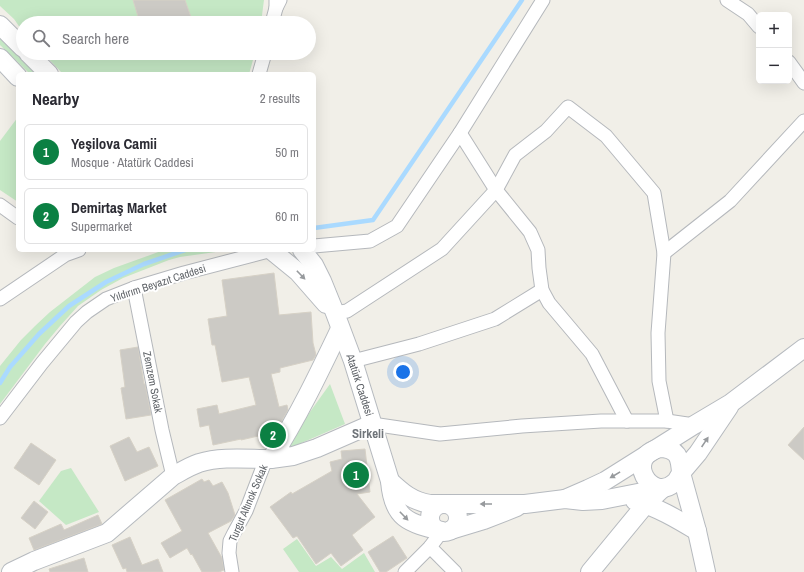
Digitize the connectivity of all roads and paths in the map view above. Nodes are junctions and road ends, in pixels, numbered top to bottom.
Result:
1 (543, 0) edge
2 (727, 0) edge
3 (277, 3) edge
4 (274, 16) edge
5 (756, 23) edge
6 (0, 25) edge
7 (16, 41) edge
8 (0, 58) edge
9 (35, 60) edge
10 (263, 60) edge
11 (792, 66) edge
12 (47, 72) edge
13 (260, 72) edge
14 (16, 75) edge
15 (804, 84) edge
16 (804, 121) edge
17 (460, 133) junction
18 (496, 190) junction
19 (0, 205) edge
20 (16, 217) edge
21 (316, 246) edge
22 (64, 252) edge
23 (263, 252) edge
24 (273, 252) edge
25 (304, 252) edge
26 (664, 253) junction
27 (134, 288) junction
28 (542, 290) junction
29 (0, 298) edge
30 (338, 321) junction
31 (804, 349) edge
32 (353, 361) junction
33 (731, 403) junction
34 (0, 418) edge
35 (627, 421) junction
36 (667, 422) junction
37 (372, 424) junction
38 (694, 425) junction
39 (648, 453) junction
40 (269, 458) junction
41 (681, 473) junction
42 (174, 476) junction
43 (390, 481) junction
44 (663, 488) junction
45 (620, 497) junction
46 (565, 499) junction
47 (444, 504) junction
48 (525, 504) junction
49 (646, 504) junction
50 (446, 530) junction
51 (697, 531) junction
52 (430, 547) junction
53 (12, 572) edge
54 (232, 572) edge
55 (405, 572) edge
56 (455, 572) edge
57 (590, 572) edge
58 (706, 572) edge

1 - 17 street
2 - 5 street
3 - 4 street
6 - 7 street
8 - 14 street
9 - 12 street
10 - 13 street
11 - 15 street
16 - 26 street
17 - 18 street
17 - 21 street
18 - 26 street
18 - 28 street
18 - 30 street
19 - 20 street
22 - 29 street
23 - 27 street, Yıldırım Beyazıt Caddesi
24 -> 30 street
25 - 30 street, Atatürk Caddesi
26 - 36 street
27 - 34 street, Yıldırım Beyazıt Caddesi
27 - 42 street, Zemzem Sokak
28 - 32 street
28 - 35 street
30 - 32 street, Atatürk Caddesi
30 - 40 street
31 - 33 street
32 - 37 street, Atatürk Caddesi
33 - 38 street
41 -> 33 street
35 - 36 street
35 - 37 street
36 - 38 street
37 - 40 street
37 - 43 street, Atatürk Caddesi
38 - 39 street
39 - 41 street
39 - 44 street
39 -> 46 street
40 - 42 street
40 - 54 street, Turgut Altınok Sokak
41 - 44 street
41 - 51 street
42 - 53 street
43 - 47 street, Atatürk Caddesi
43 -> 50 street, Atatürk Caddesi
44 - 45 street
44 - 49 street
45 - 46 street
45 - 49 street
46 - 48 street, Atatürk Caddesi
48 -> 47 street, Atatürk Caddesi
47 - 50 street
48 - 50 street, Atatürk Caddesi
49 - 51 street
49 - 57 street
50 - 52 street
51 - 58 street
52 - 55 street
52 - 56 street

